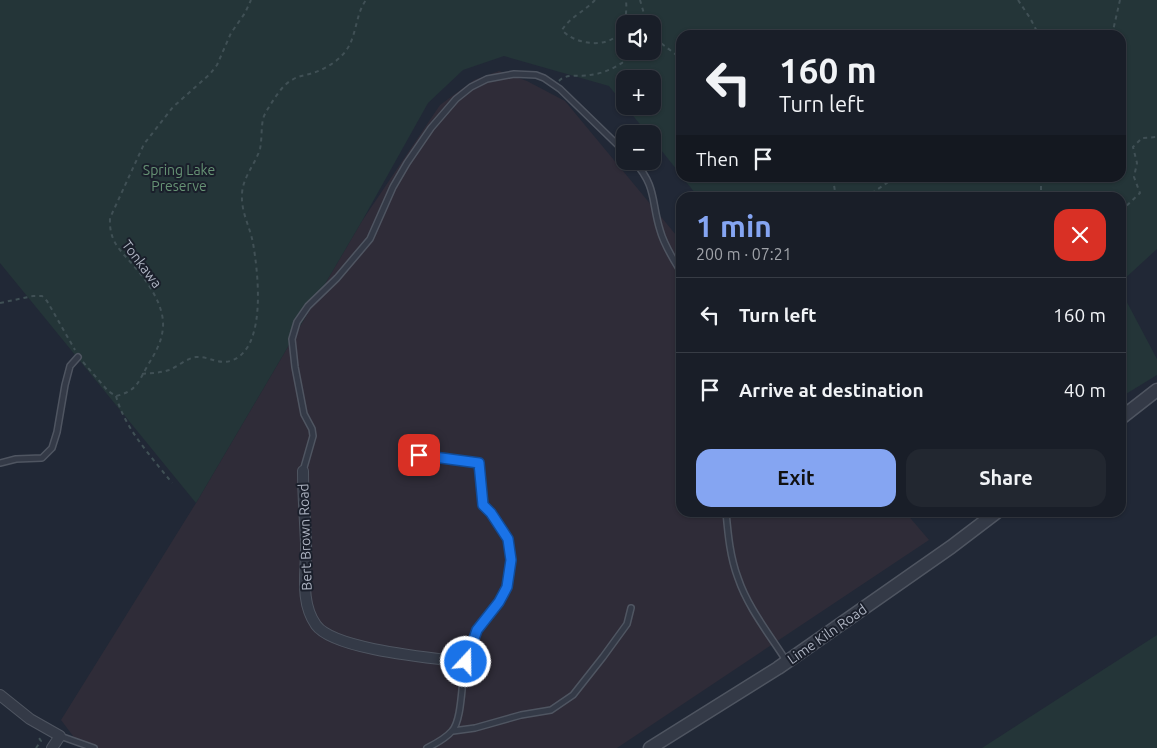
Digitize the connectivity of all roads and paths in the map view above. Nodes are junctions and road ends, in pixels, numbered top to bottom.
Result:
1 (251, 0) edge
2 (366, 0) edge
3 (595, 0) edge
4 (626, 0) edge
5 (640, 0) edge
6 (1018, 0) edge
7 (1120, 0) edge
8 (644, 15) edge
9 (1036, 30) edge
10 (1113, 30) edge
11 (661, 43) edge
12 (676, 55) edge
13 (628, 60) edge
14 (556, 86) junction
15 (1157, 136) edge
16 (616, 143) edge
17 (642, 170) edge
18 (888, 182) edge
19 (873, 192) edge
20 (1126, 206) edge
21 (676, 262) edge
22 (0, 303) edge
23 (78, 357) junction
24 (142, 374) junction
25 (1157, 390) edge
26 (116, 396) junction
27 (1126, 414) edge
28 (419, 455) dead end
29 (0, 463) edge
30 (303, 470) joint
31 (172, 483) dead end
32 (727, 517) edge
33 (991, 517) edge
34 (632, 608) dead end
35 (466, 662) junction
36 (788, 662) junction
37 (0, 695) edge
38 (453, 730) junction
39 (60, 736) junction
40 (52, 748) edge
41 (94, 748) edge
42 (427, 748) edge
43 (650, 748) edge

1 - 24 path, Tonkawa
2 - 24 path
3 - 4 path
5 - 8 path
6 - 9 path
7 - 10 path
11 - 12 path
13 - 14 path
14 - 16 lane
14 - 30 lane
15 - 20 path
17 - 21 lane
18 - 19 path
22 - 23 path
23 - 26 path
23 - 29 lane
24 - 26 path, Tonkawa
25 - 27 street
26 - 31 path
28 - 35 lane
30 - 35 street, Bert Brown Road
32 - 36 lane
33 - 36 street, Lime Kiln Road
34 - 38 lane
35 - 38 lane
36 - 43 street, Lime Kiln Road
37 - 39 street
38 - 42 lane
39 - 40 street
39 - 41 lane

